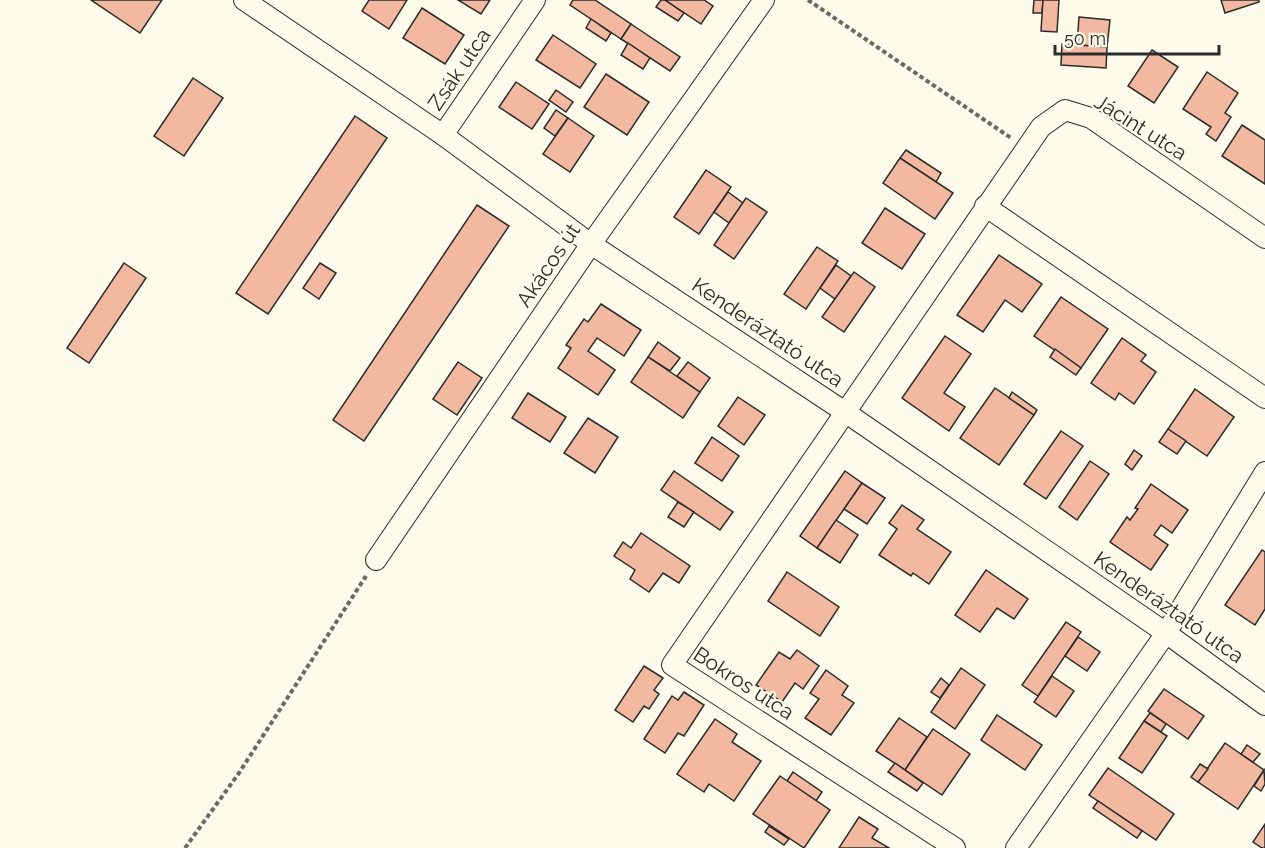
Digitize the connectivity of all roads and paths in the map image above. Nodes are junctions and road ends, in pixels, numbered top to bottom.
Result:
1 (244, 0) edge
2 (535, 0) edge
3 (764, 0) edge
4 (808, 0) edge
5 (443, 135) junction
6 (1026, 148) junction
7 (985, 206) junction
8 (1265, 238) edge
9 (591, 244) junction
10 (1265, 398) edge
11 (845, 412) junction
12 (1265, 472) edge
13 (376, 560) joint
14 (1166, 633) junction
15 (1265, 705) edge
16 (185, 848) edge
17 (955, 848) edge
18 (1016, 848) edge

1 - 5 street, Kenderáztató utca
2 - 5 street, Zsák utca
3 - 9 street, Akácos út
4 - 6 path
5 - 9 street, Kenderáztató utca
6 - 7 street, Jácint utca
6 - 8 street, Jácint utca
7 - 10 street
7 - 11 street, Jácint utca
9 - 11 street, Kenderáztató utca
9 - 13 street, Akácos út
11 - 14 street, Kenderáztató utca
11 - 17 street, Bokros utca
12 - 14 street
13 - 16 path
14 - 15 street, Kenderáztató utca
14 - 18 street

